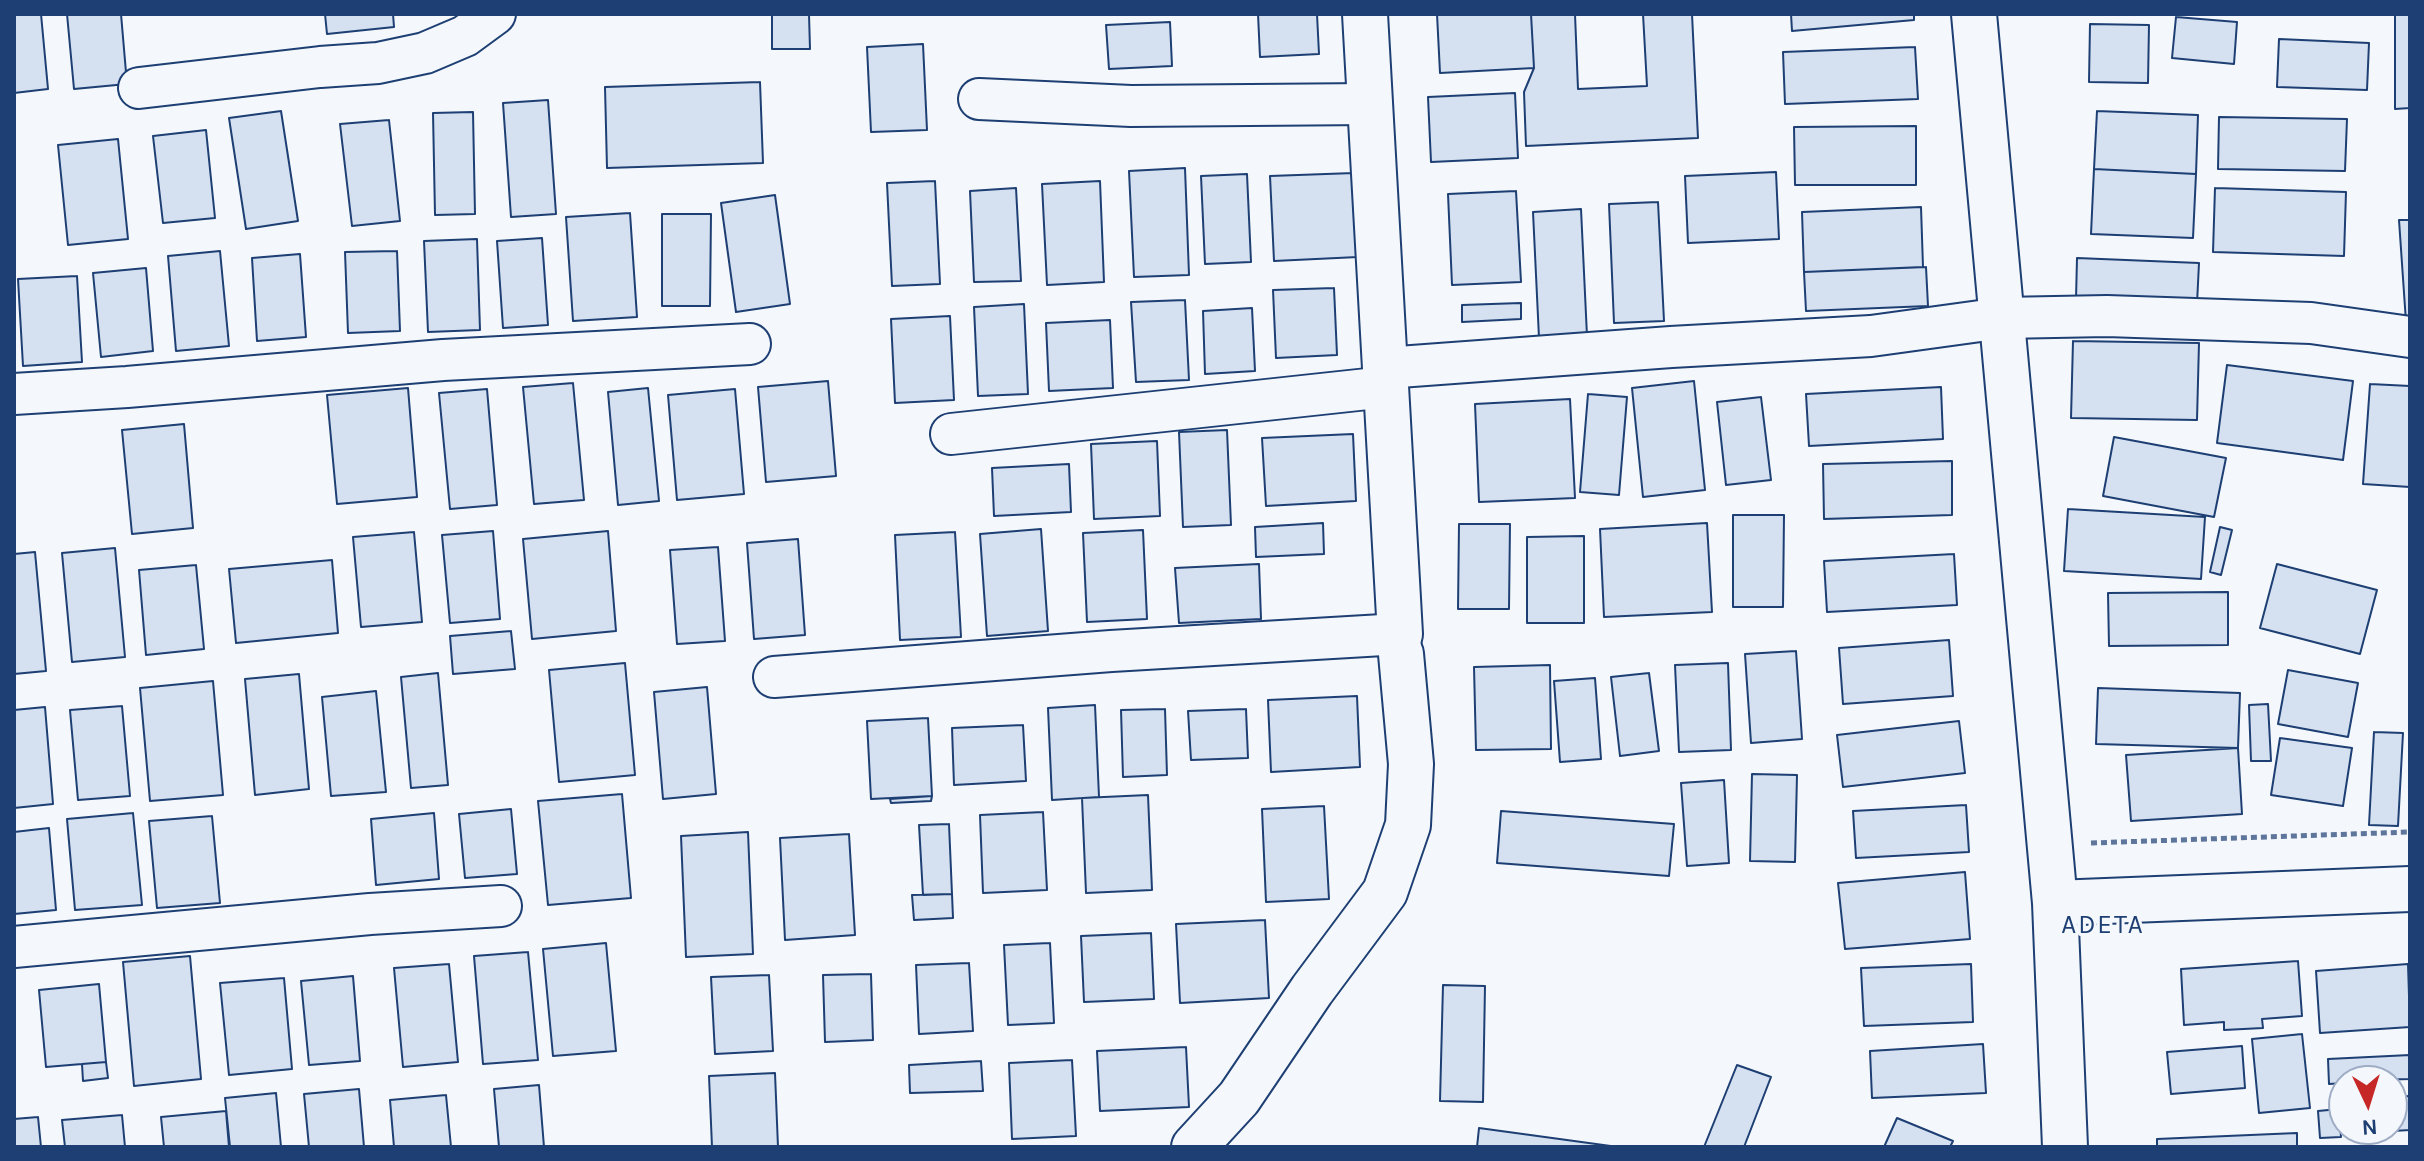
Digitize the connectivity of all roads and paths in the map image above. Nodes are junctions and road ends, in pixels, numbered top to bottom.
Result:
1 (495, 14) edge
2 (1365, 14) edge
3 (1974, 14) edge
4 (139, 88) dead end
5 (979, 99) dead end
6 (1370, 104) junction
7 (2002, 318) junction
8 (2410, 337) edge
9 (750, 344) dead end
10 (1386, 378) junction
11 (14, 394) edge
12 (951, 434) dead end
13 (1400, 644) junction
14 (774, 677) dead end
15 (2410, 832) edge
16 (2081, 843) dead end
17 (2410, 889) edge
18 (2055, 903) junction
19 (501, 906) dead end
20 (14, 947) edge
21 (1194, 1147) edge
22 (2065, 1147) edge

1 - 4 street
2 - 6 street
3 - 7 street
5 - 6 street
6 - 10 street
7 - 8 street
7 - 10 street
7 - 18 street
9 - 11 street
10 - 12 street
10 - 13 street
13 - 14 street
13 - 21 street
15 - 16 path
17 - 18 street
18 - 22 street
19 - 20 street

